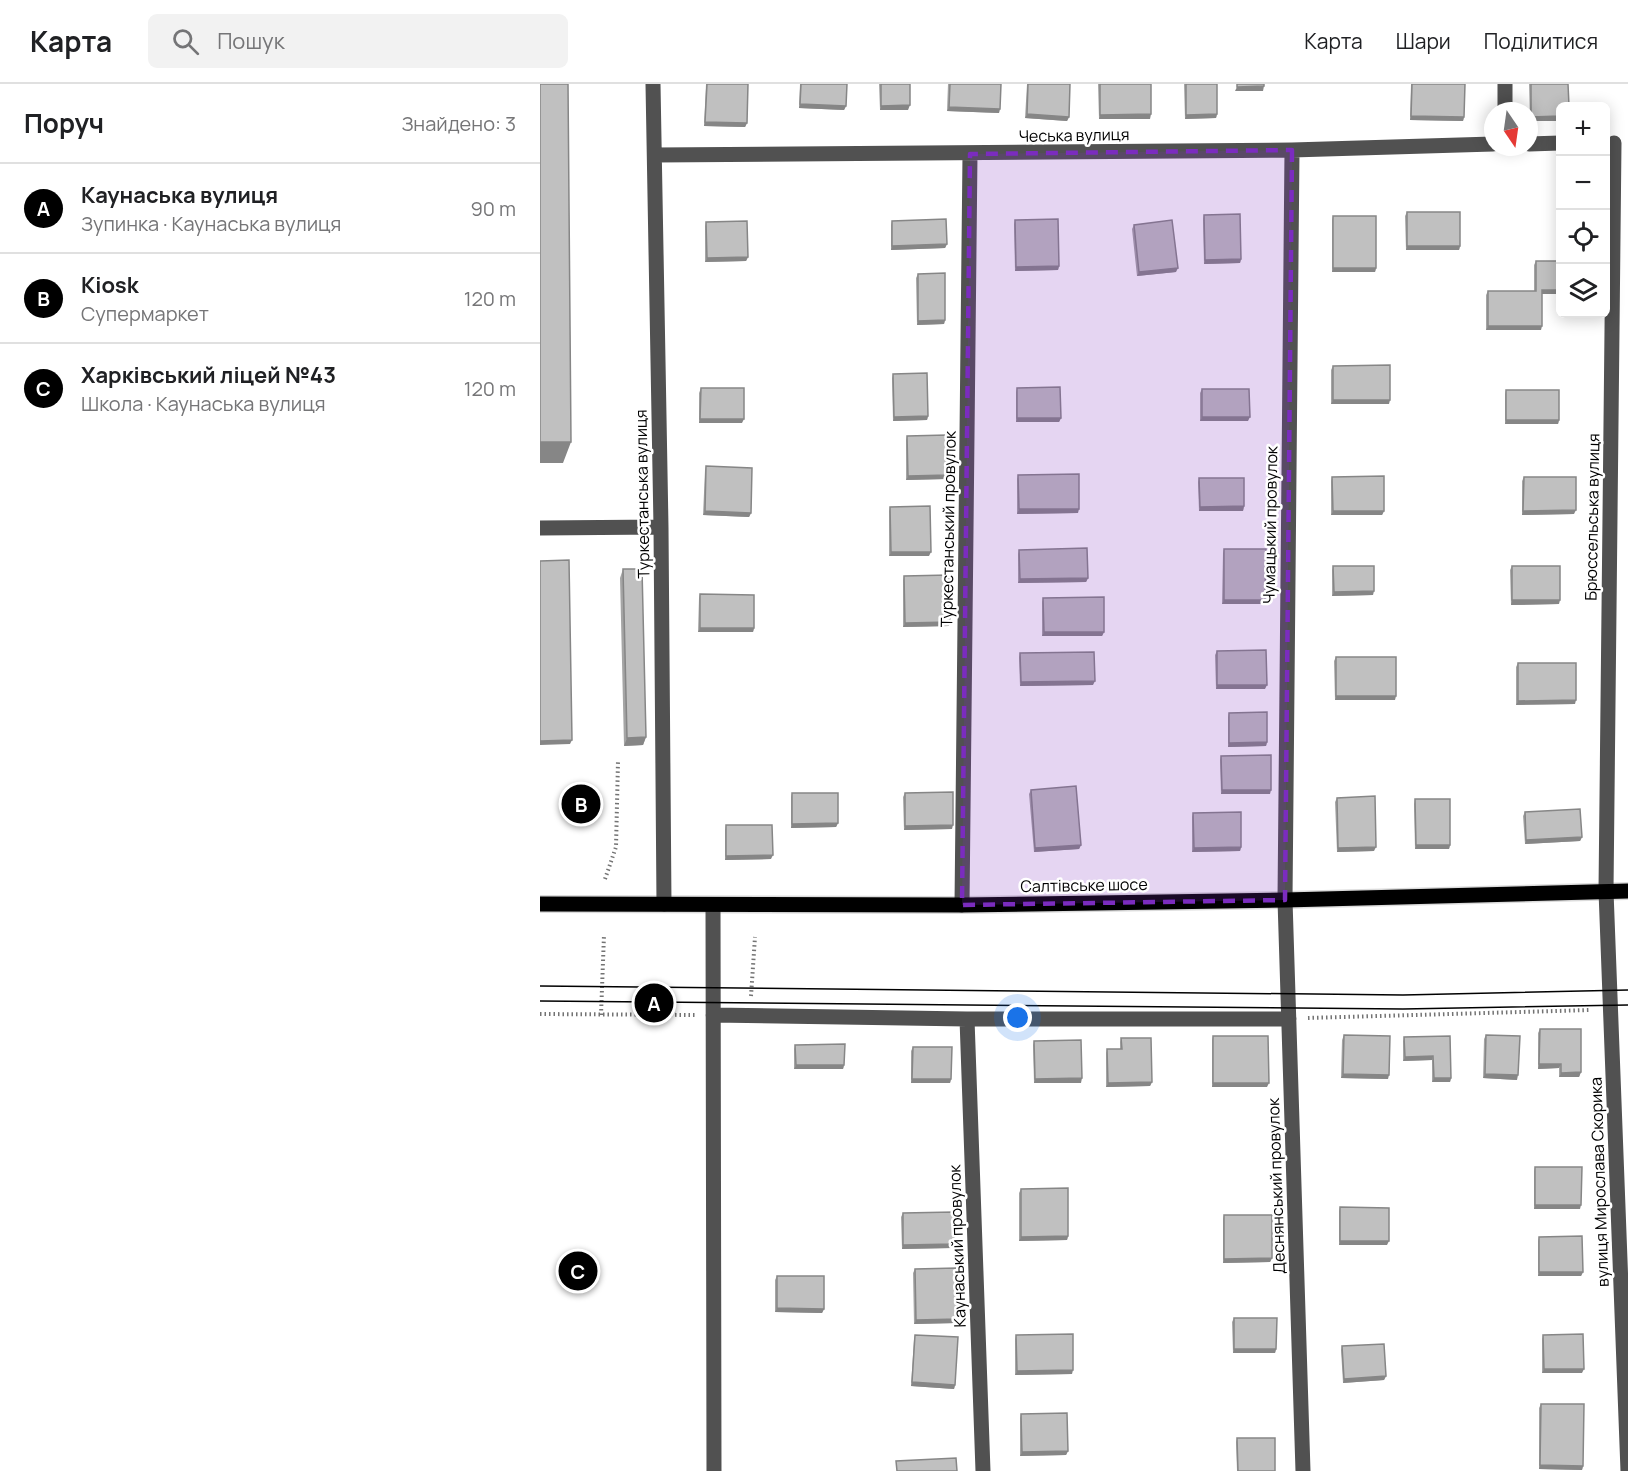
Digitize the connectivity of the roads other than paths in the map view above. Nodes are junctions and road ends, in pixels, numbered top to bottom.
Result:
1 (653, 84) edge
2 (1505, 84) edge
3 (1505, 102) edge
4 (1556, 143) edge
5 (1616, 143) edge
6 (1484, 144) edge
7 (1538, 144) edge
8 (1292, 150) junction
9 (970, 154) junction
10 (655, 155) junction
11 (661, 527) junction
12 (540, 528) edge
13 (1606, 891) junction
14 (1628, 891) edge
15 (1285, 900) junction
16 (540, 904) edge
17 (664, 904) junction
18 (713, 905) junction
19 (962, 905) junction
20 (713, 1015) junction
21 (966, 1019) junction
22 (1288, 1019) junction
23 (714, 1471) edge
24 (983, 1471) edge
25 (1302, 1471) edge
26 (1628, 1471) edge

1 - 10 street, Туркестанська вулиця
2 - 3 street
4 - 7 street
5 - 13 street, Брюссельська вулиця
6 - 8 street, Чеська вулиця
8 - 9 street, Чеська вулиця
8 - 15 street, Чумацький провулок
9 - 10 street, Чеська вулиця
9 - 19 street, Туркестанський провулок
10 - 11 street, Туркестанська вулиця
11 - 12 street
11 - 17 street, Туркестанська вулиця
13 - 14 main road, Салтівське шосе
13 - 15 main road, Салтівське шосе
13 - 26 street, вулиця Мирослава Скорика
15 - 19 main road, Салтівське шосе
15 - 22 street, Деснянський провулок
16 - 17 main road, Салтівське шосе
17 - 18 main road, Салтівське шосе
18 - 19 main road, Салтівське шосе
18 - 20 street
20 - 21 street
20 - 23 street
21 - 22 street
21 - 24 street, Каунаський провулок
22 - 25 street, Деснянський провулок

